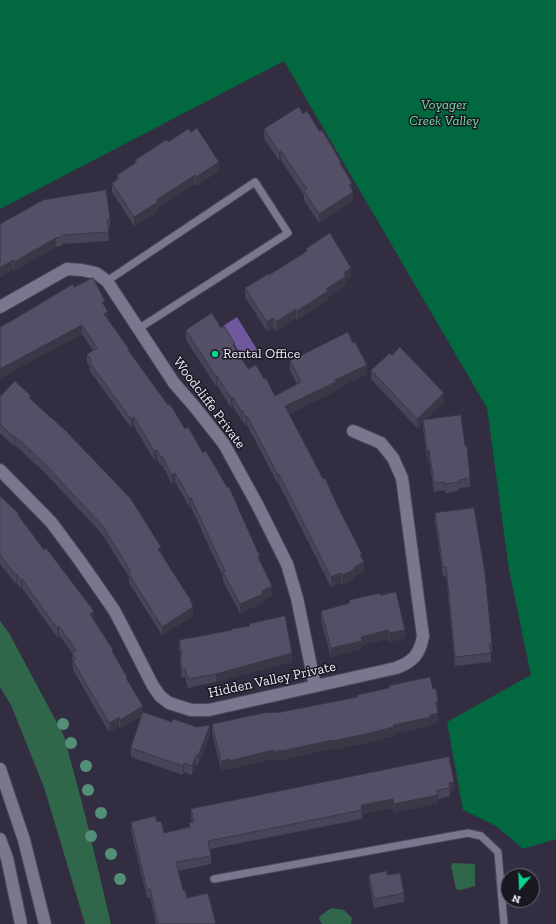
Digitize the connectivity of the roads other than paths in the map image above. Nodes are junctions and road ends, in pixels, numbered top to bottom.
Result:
1 (107, 281) junction
2 (0, 307) edge
3 (138, 329) junction
4 (353, 431) dead end
5 (0, 470) edge
6 (315, 686) junction
7 (0, 769) edge
8 (0, 839) edge
9 (214, 879) dead end
10 (21, 924) edge
11 (45, 924) edge
12 (504, 924) edge

1 - 2 street, Woodcliffe Private
1 - 3 street, Woodcliffe Private
1 - 3 lane
3 - 6 street, Woodcliffe Private
4 - 6 street, Hidden Valley Private
5 - 6 street, Hidden Valley Private
7 - 11 street
8 - 10 street
9 - 12 lane

